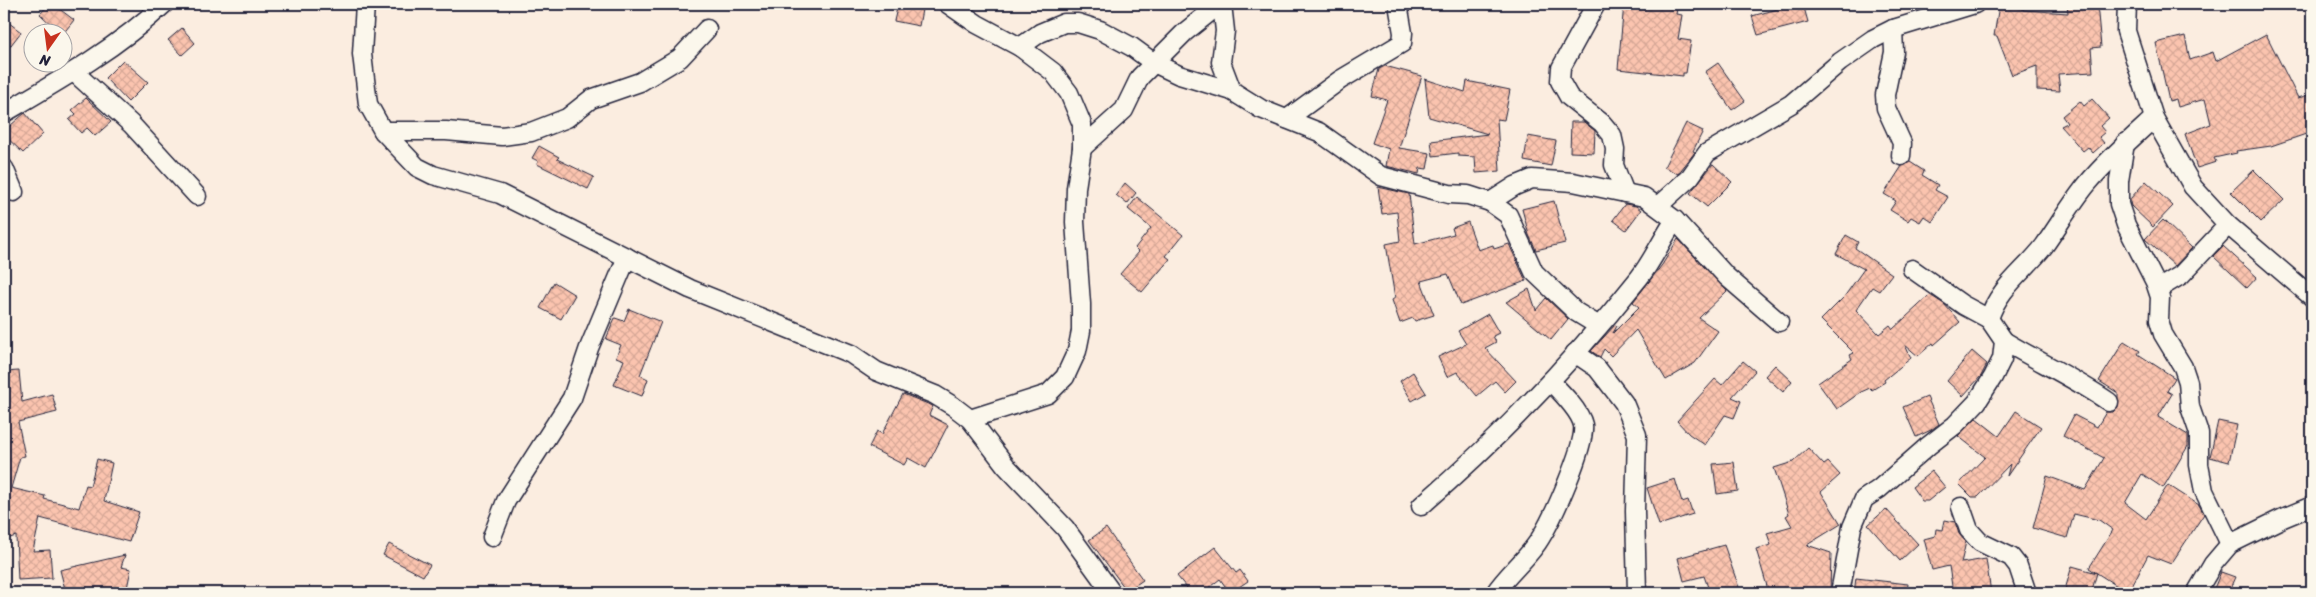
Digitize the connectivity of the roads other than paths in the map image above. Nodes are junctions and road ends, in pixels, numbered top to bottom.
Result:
1 (164, 4) edge
2 (365, 4) edge
3 (948, 4) edge
4 (1221, 4) edge
5 (1398, 4) edge
6 (1596, 4) edge
7 (1975, 4) edge
8 (2127, 4) edge
9 (707, 29) dead end
10 (1893, 29) junction
11 (1020, 47) junction
12 (1154, 63) junction
13 (74, 72) junction
14 (1232, 91) junction
15 (4, 113) edge
16 (2154, 118) junction
17 (1287, 119) junction
18 (383, 131) junction
19 (2125, 143) junction
20 (1082, 148) junction
21 (1901, 156) dead end
22 (4, 168) edge
23 (14, 192) dead end
24 (1625, 192) junction
25 (197, 196) dead end
26 (1490, 202) junction
27 (1658, 206) junction
28 (1675, 220) junction
29 (2228, 225) junction
30 (627, 257) junction
31 (1912, 269) dead end
32 (2158, 289) junction
33 (2312, 297) edge
34 (1989, 319) junction
35 (1779, 322) dead end
36 (1599, 326) junction
37 (2004, 341) junction
38 (1575, 353) junction
39 (1551, 382) junction
40 (2109, 402) dead end
41 (970, 419) junction
42 (1421, 506) dead end
43 (2312, 506) edge
44 (1961, 507) dead end
45 (492, 537) dead end
46 (2230, 544) junction
47 (1109, 591) edge
48 (1495, 593) edge
49 (1636, 593) edge
50 (1840, 593) edge
51 (2027, 593) edge
52 (2196, 593) edge

1 - 13 street
2 - 18 street
3 - 11 street
4 - 12 street
4 - 14 street
5 - 17 street
6 - 24 street
7 - 10 street
8 - 16 street
9 - 18 street
10 - 21 street
10 - 27 street
11 - 12 street
11 - 20 street
12 - 14 street
12 - 20 street
13 - 15 street
13 - 25 street
14 - 17 street
16 - 19 street
16 - 29 street
17 - 26 street
18 - 30 street
19 - 32 street
19 - 34 street
20 - 41 street
22 - 23 street
24 - 26 street
24 - 27 street
26 - 36 street
27 - 28 street
28 - 35 street
28 - 36 street
29 - 32 street
29 - 33 street
30 - 41 street
30 - 45 street
31 - 34 street
32 - 46 street
34 - 37 street
36 - 38 street
37 - 40 street
37 - 50 street
38 - 39 street
38 - 49 street
39 - 42 street
39 - 48 street
41 - 47 street
43 - 46 street
44 - 51 street
46 - 52 street

